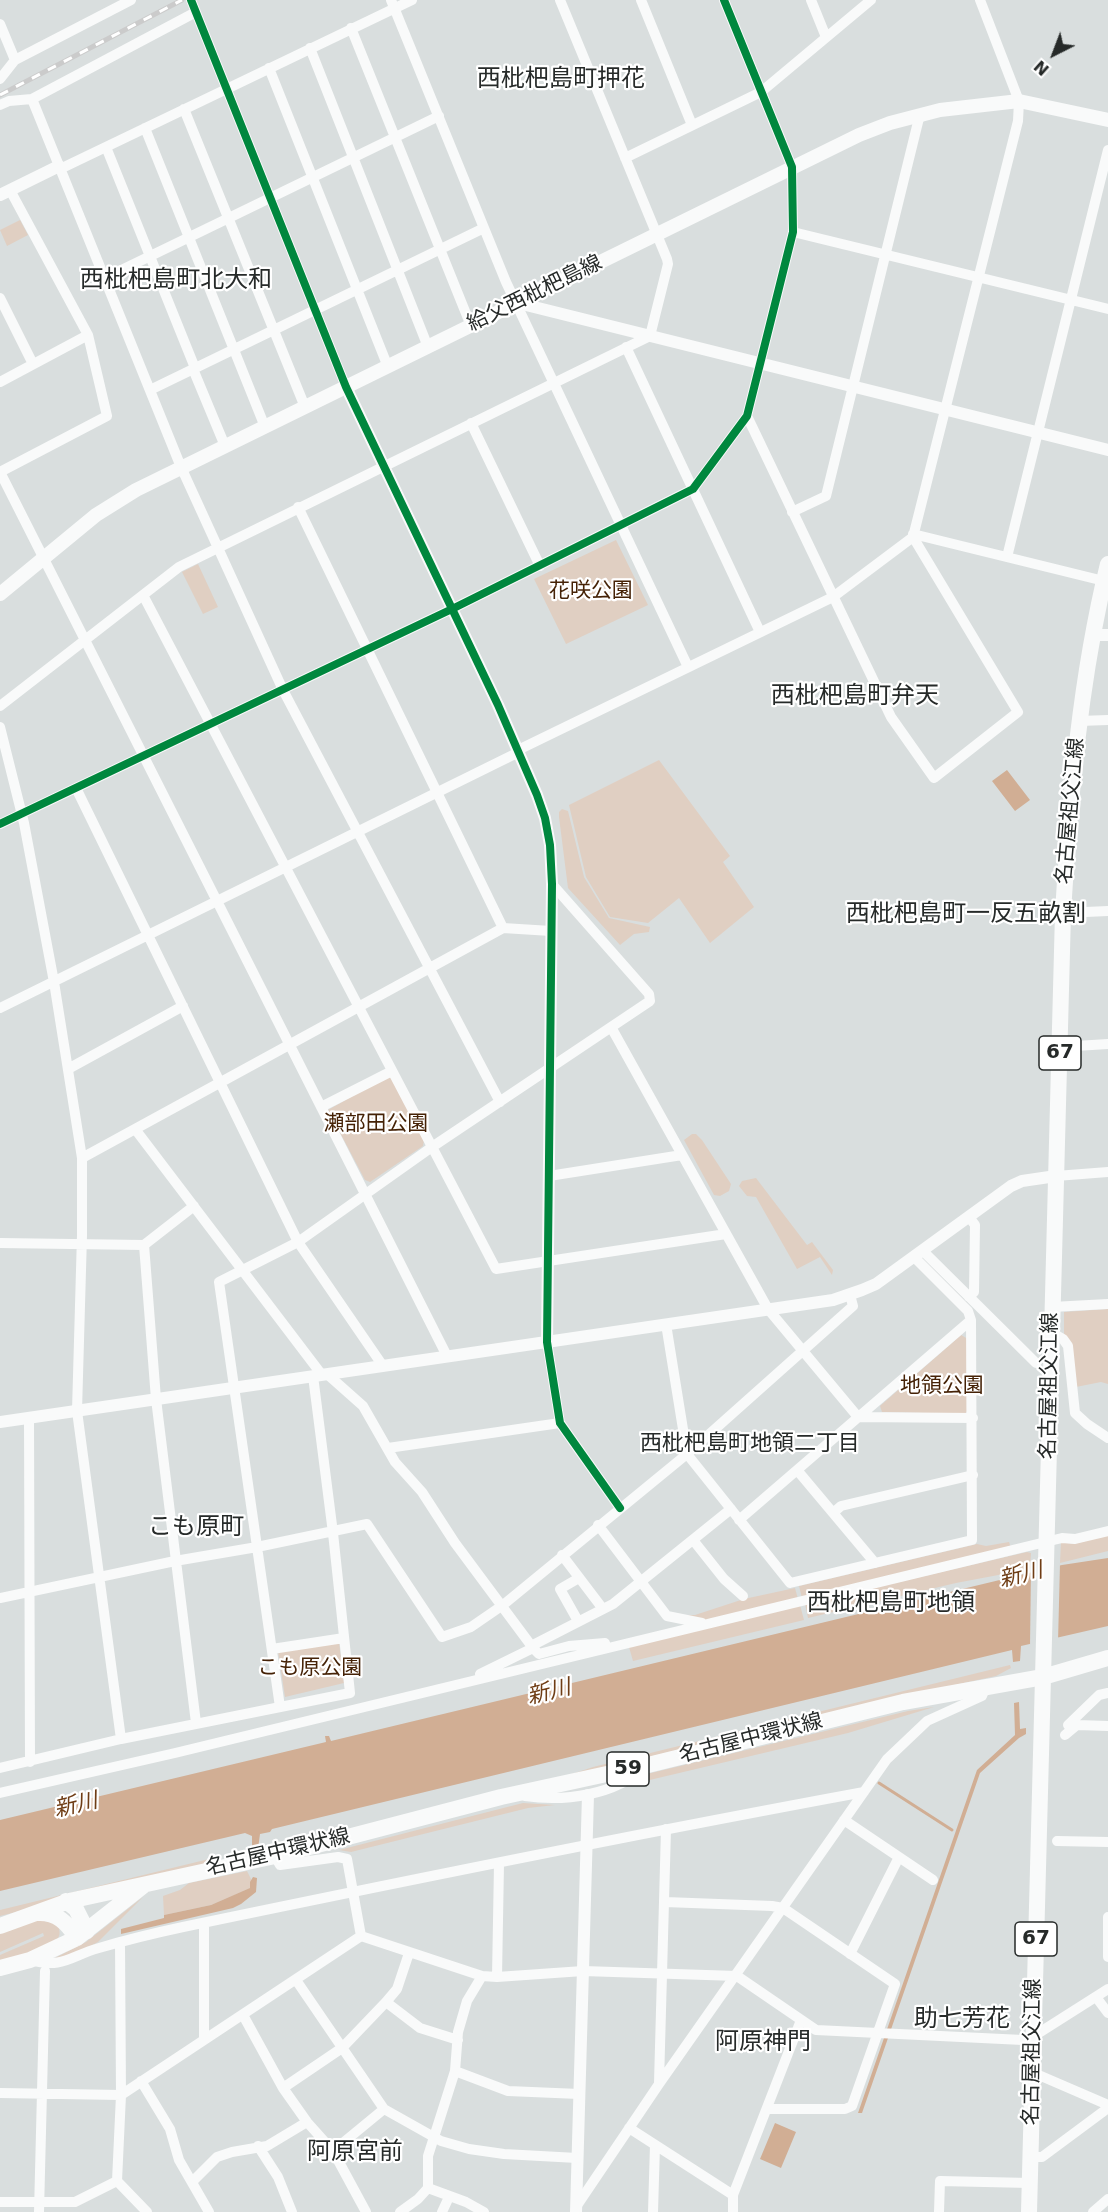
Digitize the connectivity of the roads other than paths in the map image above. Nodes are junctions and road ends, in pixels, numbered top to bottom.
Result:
1 (131, 0) edge
2 (412, 0) edge
3 (560, 0) edge
4 (641, 0) edge
5 (724, 0) edge
6 (811, 0) edge
7 (871, 0) edge
8 (980, 0) edge
9 (393, 3) edge
10 (195, 4) edge
11 (0, 24) edge
12 (351, 28) junction
13 (826, 37) junction
14 (310, 48) junction
15 (15, 60) junction
16 (269, 68) junction
17 (0, 79) edge
18 (226, 88) junction
19 (761, 92) junction
20 (32, 99) junction
21 (1019, 101) junction
22 (0, 105) edge
23 (184, 109) junction
24 (920, 114) junction
25 (439, 116) junction
26 (1108, 120) edge
27 (692, 125) junction
28 (145, 128) junction
29 (395, 137) junction
30 (106, 147) junction
31 (1108, 150) edge
32 (353, 157) junction
33 (625, 158) junction
34 (60, 167) junction
35 (792, 167) junction
36 (312, 177) junction
37 (5, 193) edge
38 (270, 197) junction
39 (228, 218) junction
40 (484, 228) junction
41 (793, 232) junction
42 (656, 235) junction
43 (189, 237) junction
44 (440, 249) junction
45 (885, 254) junction
46 (150, 256) junction
47 (397, 269) junction
48 (978, 277) junction
49 (105, 278) junction
50 (357, 289) junction
51 (0, 298) edge
52 (1071, 300) junction
53 (518, 303) junction
54 (315, 309) junction
55 (1108, 309) edge
56 (471, 326) junction
57 (273, 330) junction
58 (88, 335) junction
59 (650, 336) junction
60 (429, 347) junction
61 (626, 347) junction
62 (234, 349) junction
63 (33, 364) junction
64 (761, 364) junction
65 (388, 367) junction
66 (194, 369) junction
67 (0, 382) edge
68 (555, 382) junction
69 (852, 386) junction
70 (346, 387) junction
71 (150, 390) junction
72 (305, 407) junction
73 (945, 408) junction
74 (747, 416) junction
75 (471, 423) junction
76 (265, 427) junction
77 (1037, 433) junction
78 (225, 446) junction
79 (1108, 450) edge
80 (384, 466) junction
81 (182, 467) junction
82 (0, 472) edge
83 (693, 489) junction
84 (298, 507) junction
85 (792, 512) junction
86 (621, 525) junction
87 (913, 535) junction
88 (218, 546) junction
89 (1007, 557) junction
90 (43, 558) junction
91 (540, 566) junction
92 (1106, 572) edge
93 (0, 594) edge
94 (143, 596) junction
95 (832, 597) junction
96 (452, 609) junction
97 (760, 632) junction
98 (1101, 635) edge
99 (85, 640) junction
100 (367, 650) junction
101 (688, 667) junction
102 (283, 690) junction
103 (0, 706) edge
104 (1108, 720) edge
105 (1079, 721) junction
106 (210, 724) junction
107 (0, 727) edge
108 (518, 751) junction
109 (143, 756) junction
110 (76, 788) junction
111 (437, 793) junction
112 (22, 813) junction
113 (0, 824) edge
114 (358, 832) junction
115 (286, 868) junction
116 (552, 884) junction
117 (217, 902) junction
118 (1108, 911) edge
119 (1063, 913) junction
120 (503, 928) junction
121 (551, 931) junction
122 (148, 936) junction
123 (430, 968) junction
124 (54, 982) junction
125 (183, 1006) junction
126 (358, 1007) junction
127 (0, 1008) edge
128 (611, 1027) junction
129 (289, 1044) junction
130 (1108, 1044) edge
131 (1060, 1047) junction
132 (68, 1069) junction
133 (549, 1069) junction
134 (392, 1071) junction
135 (219, 1082) junction
136 (500, 1102) junction
137 (321, 1107) junction
138 (135, 1129) junction
139 (432, 1148) junction
140 (682, 1155) junction
141 (82, 1158) junction
142 (1108, 1172) edge
143 (549, 1176) junction
144 (1056, 1176) junction
145 (365, 1194) junction
146 (194, 1206) junction
147 (969, 1216) junction
148 (726, 1234) junction
149 (0, 1242) edge
150 (298, 1242) junction
151 (82, 1244) junction
152 (144, 1245) junction
153 (918, 1254) junction
154 (548, 1261) junction
155 (242, 1269) junction
156 (850, 1295) junction
157 (969, 1297) junction
158 (1108, 1304) edge
159 (1052, 1307) junction
160 (768, 1309) junction
161 (971, 1320) junction
162 (666, 1324) junction
163 (1051, 1332) junction
164 (548, 1342) junction
165 (803, 1351) junction
166 (447, 1356) junction
167 (1036, 1363) dead end
168 (383, 1366) junction
169 (321, 1375) junction
170 (235, 1388) junction
171 (156, 1399) junction
172 (77, 1411) junction
173 (29, 1418) junction
174 (858, 1418) junction
175 (973, 1418) junction
176 (0, 1422) edge
177 (560, 1423) junction
178 (1108, 1438) edge
179 (388, 1448) junction
180 (687, 1454) junction
181 (797, 1470) junction
182 (973, 1475) junction
183 (620, 1508) junction
184 (731, 1509) junction
185 (833, 1513) junction
186 (739, 1520) junction
187 (598, 1525) junction
188 (1108, 1532) edge
189 (333, 1533) junction
190 (693, 1540) junction
191 (1047, 1543) junction
192 (257, 1548) junction
193 (562, 1555) junction
194 (175, 1561) junction
195 (875, 1563) junction
196 (99, 1577) junction
197 (579, 1578) junction
198 (641, 1582) junction
199 (29, 1592) junction
200 (743, 1596) dead end
201 (0, 1598) edge
202 (503, 1605) junction
203 (603, 1609) junction
204 (578, 1621) junction
205 (707, 1624) junction
206 (344, 1638) junction
207 (637, 1641) junction
208 (532, 1647) junction
209 (272, 1649) junction
210 (1108, 1659) edge
211 (1043, 1671) junction
212 (463, 1683) junction
213 (985, 1688) junction
214 (1108, 1694) edge
215 (280, 1707) junction
216 (196, 1723) junction
217 (1108, 1726) edge
218 (121, 1739) junction
219 (30, 1762) junction
220 (648, 1765) junction
221 (0, 1768) edge
222 (864, 1792) junction
223 (0, 1793) edge
224 (514, 1794) junction
225 (588, 1795) junction
226 (844, 1820) junction
227 (666, 1829) junction
228 (1057, 1841) dead end
229 (1108, 1842) edge
230 (586, 1844) junction
231 (275, 1856) junction
232 (899, 1857) junction
233 (499, 1864) junction
234 (933, 1881) dead end
235 (149, 1882) junction
236 (353, 1892) junction
237 (66, 1901) junction
238 (665, 1902) junction
239 (783, 1908) junction
240 (37, 1913) junction
241 (1108, 1917) edge
242 (204, 1923) junction
243 (0, 1926) edge
244 (82, 1934) junction
245 (361, 1936) junction
246 (120, 1943) junction
247 (409, 1953) junction
248 (850, 1954) junction
249 (1108, 1957) edge
250 (30, 1960) junction
251 (0, 1968) edge
252 (45, 1971) dead end
253 (583, 1971) junction
254 (663, 1972) junction
255 (482, 1976) junction
256 (736, 1976) junction
257 (497, 1977) junction
258 (296, 1980) junction
259 (1108, 1989) edge
260 (1096, 1997) junction
261 (386, 2002) junction
262 (1108, 2013) edge
263 (243, 2016) junction
264 (801, 2020) junction
265 (879, 2034) junction
266 (1034, 2036) junction
267 (204, 2039) junction
268 (458, 2040) junction
269 (342, 2048) junction
270 (454, 2071) junction
271 (1034, 2073) junction
272 (141, 2081) junction
273 (659, 2084) junction
274 (283, 2088) junction
275 (0, 2093) edge
276 (579, 2094) junction
277 (42, 2095) junction
278 (121, 2095) junction
279 (1108, 2106) edge
280 (384, 2109) junction
281 (767, 2109) junction
282 (307, 2122) junction
283 (629, 2128) junction
284 (433, 2136) junction
285 (655, 2145) junction
286 (258, 2146) junction
287 (333, 2151) junction
288 (1030, 2157) junction
289 (577, 2158) junction
290 (117, 2181) junction
291 (192, 2182) junction
292 (1030, 2182) junction
293 (428, 2188) junction
294 (733, 2195) junction
295 (449, 2197) junction
296 (0, 2202) edge
297 (1104, 2205) edge
298 (39, 2207) edge
299 (575, 2210) edge
300 (147, 2212) edge
301 (209, 2212) edge
302 (292, 2212) edge
303 (366, 2212) edge
304 (400, 2212) edge
305 (442, 2212) edge
306 (484, 2212) edge
307 (653, 2212) edge
308 (733, 2212) edge
309 (939, 2212) edge
310 (1029, 2212) edge
311 (1093, 2212) edge

1 - 15 street
2 - 9 street
3 - 33 street
4 - 27 street
5 - 19 street
6 - 13 street
7 - 13 street
8 - 21 street
9 - 12 street
9 - 25 street
10 - 18 street
10 - 20 street
11 - 15 street
12 - 14 street
12 - 29 street
13 - 19 street
14 - 16 street
14 - 32 street
15 - 17 street
16 - 18 street
16 - 36 street
18 - 23 street
18 - 38 street
19 - 27 street
19 - 35 street
20 - 22 street
20 - 34 street
21 - 24 main road, 給父西枇杷島線
21 - 26 main road, 給父西枇杷島線
21 - 48 street
23 - 28 street
23 - 39 street
24 - 35 main road, 給父西枇杷島線
24 - 45 street
25 - 29 street
25 - 40 street
27 - 33 street
28 - 30 street
28 - 43 street
29 - 32 street
29 - 44 street
30 - 34 street
30 - 46 street
31 - 52 street
32 - 36 street
32 - 47 street
33 - 42 street
34 - 37 street
34 - 49 street
35 - 41 street
35 - 42 main road, 給父西枇杷島線
36 - 38 street
36 - 50 street
37 - 58 street
38 - 39 street
38 - 54 street
39 - 43 street
39 - 57 street
40 - 44 street
40 - 53 street
41 - 45 street
41 - 64 street
42 - 53 main road, 給父西枇杷島線
42 - 59 street
43 - 46 street
43 - 62 street
44 - 47 street
44 - 56 street
45 - 48 street
45 - 69 street
46 - 49 street
46 - 66 street
47 - 50 street
47 - 60 street
48 - 52 street
48 - 73 street
49 - 71 street
50 - 54 street
50 - 65 street
51 - 63 street
52 - 55 street
52 - 77 street
53 - 56 main road, 給父西枇杷島線
53 - 59 street
53 - 68 street
54 - 57 street
54 - 70 street
56 - 60 main road, 給父西枇杷島線
57 - 62 street
57 - 72 street
58 - 63 street
58 - 82 street
59 - 61 street
59 - 64 street
60 - 65 main road, 給父西枇杷島線
61 - 68 street
61 - 83 street
62 - 66 street
62 - 76 street
63 - 67 street
64 - 69 street
64 - 74 street
65 - 70 main road, 給父西枇杷島線
66 - 71 street
66 - 78 street
68 - 75 street
68 - 86 street
69 - 73 street
69 - 85 street
70 - 72 main road, 給父西枇杷島線
70 - 80 street
71 - 81 street
72 - 76 main road, 給父西枇杷島線
73 - 77 street
73 - 87 street
74 - 83 street
74 - 85 street
75 - 80 street
75 - 91 street
76 - 78 main road, 給父西枇杷島線
77 - 79 street
77 - 89 street
78 - 81 main road, 給父西枇杷島線
80 - 84 street
80 - 96 street
81 - 88 street
81 - 90 main road, 給父西枇杷島線
82 - 90 street
83 - 86 street
83 - 97 street
84 - 88 street
84 - 100 street
85 - 95 street
86 - 91 street
86 - 101 street
87 - 89 street
87 - 95 street
87 - 95 street
88 - 94 street
88 - 102 street
89 - 92 street
90 - 93 main road, 給父西枇杷島線
90 - 99 street
91 - 96 street
92 - 98 main road, 名古屋祖父江線 / 67
94 - 99 street
94 - 106 street
95 - 97 street
96 - 100 street
96 - 108 street
97 - 101 street
98 - 105 main road, 名古屋祖父江線 / 67
99 - 103 street
99 - 109 street
100 - 102 street
100 - 111 street
101 - 108 street
102 - 106 street
102 - 114 street
104 - 105 street
105 - 119 main road, 名古屋祖父江線 / 67
106 - 109 street
106 - 115 street
107 - 112 street
108 - 111 street
108 - 116 street
109 - 110 street
109 - 117 street
110 - 112 street
110 - 122 street
111 - 114 street
111 - 120 street
112 - 113 street
112 - 124 street
114 - 115 street
114 - 123 street
115 - 117 street
115 - 126 street
116 - 121 street
116 - 128 street
117 - 122 street
117 - 129 street
118 - 119 street
119 - 131 main road, 名古屋祖父江線 / 67
120 - 121 street
120 - 123 street
121 - 133 street
122 - 124 street
122 - 125 street
123 - 126 street
123 - 136 street
124 - 127 street
124 - 132 street
125 - 132 street
125 - 135 street
126 - 129 street
126 - 134 street
128 - 133 street
128 - 140 street
129 - 135 street
129 - 137 street
130 - 131 street
131 - 144 main road, 名古屋祖父江線 / 67
132 - 141 street
133 - 136 street
133 - 143 street
134 - 137 street
134 - 139 street
135 - 138 street
135 - 150 street
136 - 139 street
137 - 145 street
138 - 141 street
138 - 146 street
139 - 145 street
139 - 154 street
140 - 143 street
140 - 148 street
141 - 151 street
142 - 144 street
143 - 154 street
144 - 147 street
144 - 159 main road, 名古屋祖父江線 / 67
145 - 150 street
145 - 166 street
146 - 152 street
146 - 155 street
147 - 153 street
147 - 157 street
148 - 154 street
148 - 160 street
149 - 151 street
150 - 155 street
150 - 168 street
151 - 152 street
151 - 172 street
152 - 171 street
153 - 156 street
153 - 157 street
153 - 161 street
154 - 164 street
155 - 169 street
155 - 170 street
156 - 160 street
156 - 165 street
157 - 167 street
158 - 159 street
159 - 163 main road, 名古屋祖父江線 / 67
160 - 162 street
160 - 165 street
161 - 174 street
161 - 175 street
162 - 164 street
162 - 180 street
163 - 178 street
163 - 191 main road, 名古屋祖父江線 / 67
164 - 166 street
164 - 177 street
165 - 174 street
165 - 180 street
166 - 168 street
168 - 169 street
169 - 170 street
169 - 179 street
169 - 189 street
170 - 171 street
170 - 192 street
171 - 172 street
171 - 194 street
172 - 173 street
172 - 196 street
173 - 176 street
173 - 199 street
174 - 175 street
174 - 181 street
175 - 182 street
177 - 179 street
177 - 183 street
179 - 202 street
180 - 183 street
180 - 184 street
181 - 185 street
181 - 186 street
182 - 185 street
182 - 195 street
183 - 187 street
184 - 186 street
184 - 190 street
185 - 195 street
186 - 195 street
187 - 193 street
187 - 198 street
188 - 191 street
189 - 192 street
189 - 202 street
189 - 206 street
190 - 198 street
190 - 200 street
191 - 205 street
191 - 211 main road, 名古屋祖父江線 / 67
192 - 194 street
192 - 209 street
193 - 197 street
193 - 202 street
194 - 196 street
194 - 216 street
196 - 199 street
196 - 218 street
197 - 203 street
197 - 204 street
198 - 203 street
198 - 205 street
199 - 201 street
199 - 219 street
202 - 208 street
203 - 204 street
204 - 208 street
205 - 207 street
206 - 209 street
206 - 215 street
207 - 208 street
207 - 212 street
208 - 212 street
209 - 215 street
210 - 211 main road, 名古屋中環状線 / 59
211 - 213 main road, 名古屋中環状線 / 59
211 - 266 main road, 名古屋祖父江線 / 67
212 - 223 street
213 - 220 main road, 名古屋中環状線 / 59
213 - 222 street
214 - 217 street
215 - 216 street
216 - 218 street
218 - 219 street
219 - 221 street
220 - 224 main road, 名古屋中環状線 / 59
220 - 225 street
222 - 226 street
222 - 227 street
224 - 225 street
224 - 231 main road, 名古屋中環状線 / 59
225 - 230 street
226 - 232 street
226 - 239 street
227 - 230 street
227 - 238 street
228 - 229 street
230 - 233 street
230 - 253 street
231 - 235 main road, 名古屋中環状線 / 59
231 - 236 street
232 - 234 street
232 - 248 street
233 - 236 street
233 - 257 street
235 - 237 main road, 名古屋中環状線 / 59
235 - 244 main road, 名古屋中環状線 / 59
236 - 242 street
236 - 245 street
237 - 240 main road, 名古屋中環状線 / 59
237 - 244 main road
238 - 239 street
238 - 254 street
239 - 248 street
239 - 256 street
240 - 243 main road, 名古屋中環状線 / 59
240 - 244 main road
241 - 249 street
242 - 246 street
242 - 267 street
244 - 250 main road, 名古屋中環状線 / 59
245 - 247 street
245 - 258 street
246 - 250 street
246 - 278 street
247 - 255 street
247 - 261 street
248 - 265 street
250 - 251 main road, 名古屋中環状線 / 59
252 - 277 street
253 - 254 street
253 - 257 street
253 - 276 street
254 - 256 street
254 - 273 street
255 - 257 street
255 - 268 street
256 - 264 street
256 - 273 street
258 - 263 street
258 - 269 street
259 - 260 street
260 - 262 street
260 - 266 street
261 - 268 street
261 - 269 street
263 - 267 street
263 - 274 street
264 - 265 street
264 - 281 street
265 - 266 street
265 - 281 street
266 - 271 main road, 名古屋祖父江線 / 67
267 - 272 street
268 - 270 street
269 - 274 street
269 - 280 street
270 - 276 street
270 - 284 street
271 - 279 street
271 - 288 main road, 名古屋祖父江線 / 67
272 - 278 street
272 - 291 street
273 - 283 street
274 - 282 street
275 - 277 street
276 - 289 street
277 - 278 street
277 - 298 street
278 - 290 street
279 - 288 street
280 - 284 street
280 - 287 street
281 - 294 street
282 - 286 street
282 - 287 street
283 - 285 street
283 - 299 street
284 - 289 street
284 - 293 street
285 - 294 street
285 - 307 street
286 - 291 street
286 - 302 street
287 - 303 street
288 - 292 main road, 名古屋祖父江線 / 67
289 - 299 street
290 - 298 street
290 - 300 street
291 - 301 street
292 - 309 street
292 - 310 main road, 名古屋祖父江線 / 67
293 - 295 street
293 - 304 street
294 - 308 street
295 - 305 street
295 - 306 street
296 - 298 street
297 - 311 street

